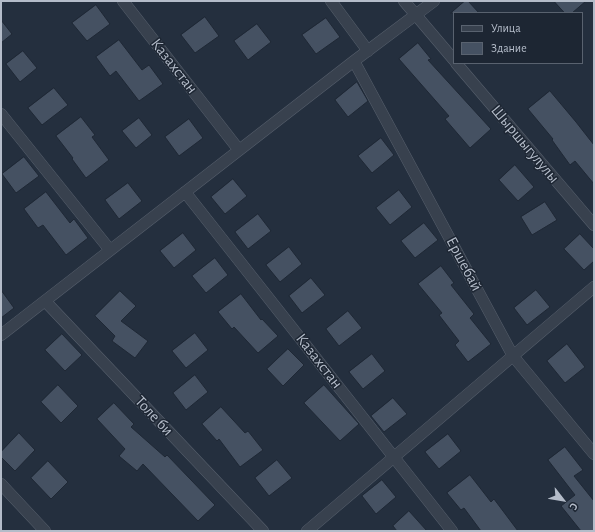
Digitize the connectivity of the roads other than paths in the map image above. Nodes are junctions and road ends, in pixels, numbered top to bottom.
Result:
1 (123, 1) edge
2 (331, 1) edge
3 (404, 1) edge
4 (434, 1) edge
5 (416, 16) junction
6 (368, 51) junction
7 (453, 59) edge
8 (354, 61) junction
9 (457, 64) edge
10 (1, 114) edge
11 (239, 150) junction
12 (186, 192) junction
13 (594, 225) edge
14 (110, 250) junction
15 (594, 287) edge
16 (45, 300) junction
17 (1, 335) edge
18 (513, 356) junction
19 (594, 454) edge
20 (394, 457) junction
21 (1, 484) edge
22 (45, 531) edge
23 (263, 531) edge
24 (307, 531) edge
25 (452, 531) edge

1 - 11 street, Казахстан
2 - 6 street
3 - 5 street
4 - 5 street
5 - 6 street
5 - 7 street
6 - 8 street
8 - 11 street
8 - 18 street, Ершебай
9 - 13 street, Шыршыгулулы
10 - 14 street
11 - 12 street
12 - 14 street
12 - 20 street, Казахстан
14 - 16 street
15 - 18 street
16 - 17 street
16 - 23 street, Толе би
18 - 19 street, Ершебай
18 - 20 street
20 - 24 street
20 - 25 street, Казахстан
21 - 22 street

